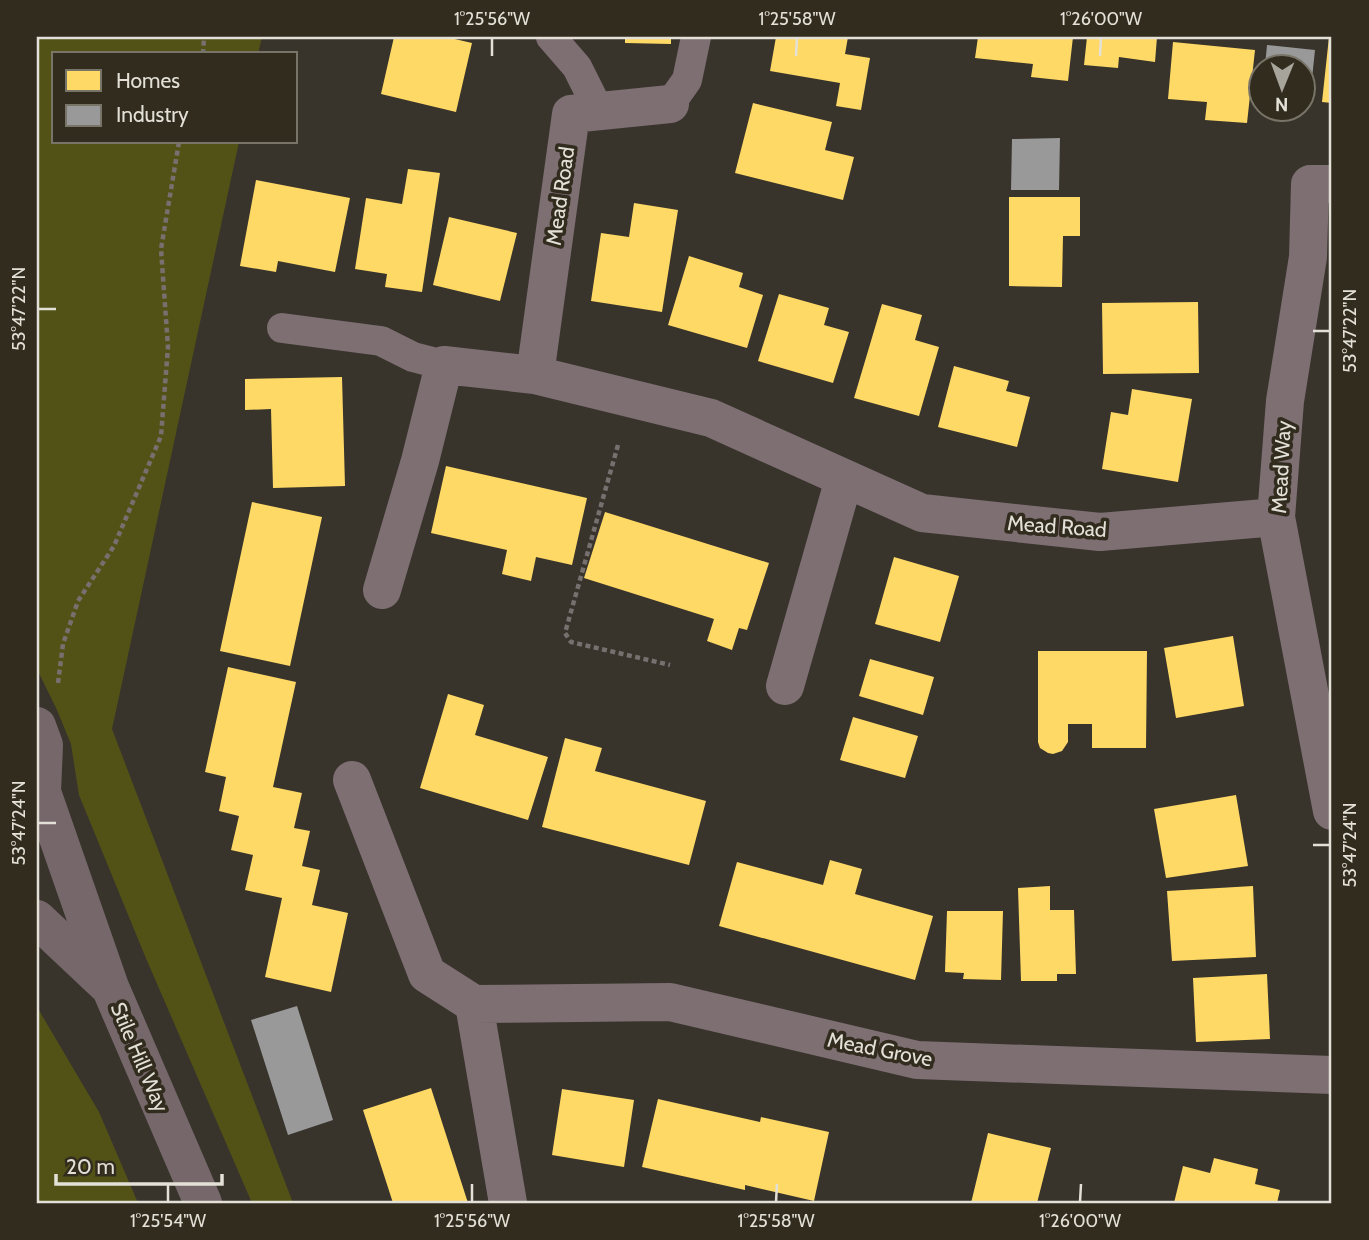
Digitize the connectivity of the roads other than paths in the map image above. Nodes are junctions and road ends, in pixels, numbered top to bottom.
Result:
1 (551, 37) edge
2 (696, 37) edge
3 (670, 104) joint
4 (599, 111) junction
5 (1332, 184) edge
6 (282, 328) dead end
7 (444, 365) junction
8 (535, 375) junction
9 (844, 479) junction
10 (1276, 517) junction
11 (382, 590) dead end
12 (785, 686) dead end
13 (37, 726) edge
14 (352, 780) dead end
15 (39, 797) edge
16 (1332, 811) edge
17 (37, 919) edge
18 (110, 988) junction
19 (474, 1004) junction
20 (1332, 1075) edge
21 (204, 1203) edge
22 (508, 1203) edge

1 - 4 lane
2 - 3 lane
3 - 4 street, Mead Road
4 - 8 street, Mead Road
5 - 10 street, Mead Way
6 - 7 lane
7 - 8 street, Mead Road
7 - 11 street
8 - 9 street, Mead Road
9 - 10 street, Mead Road
9 - 12 street
10 - 16 street, Mead Way
13 - 15 street
14 - 19 street
15 - 18 street, Stile Hill Way
17 - 18 street, Stile Hill Way
18 - 21 street, Stile Hill Way
19 - 20 street, Mead Grove
19 - 22 street

